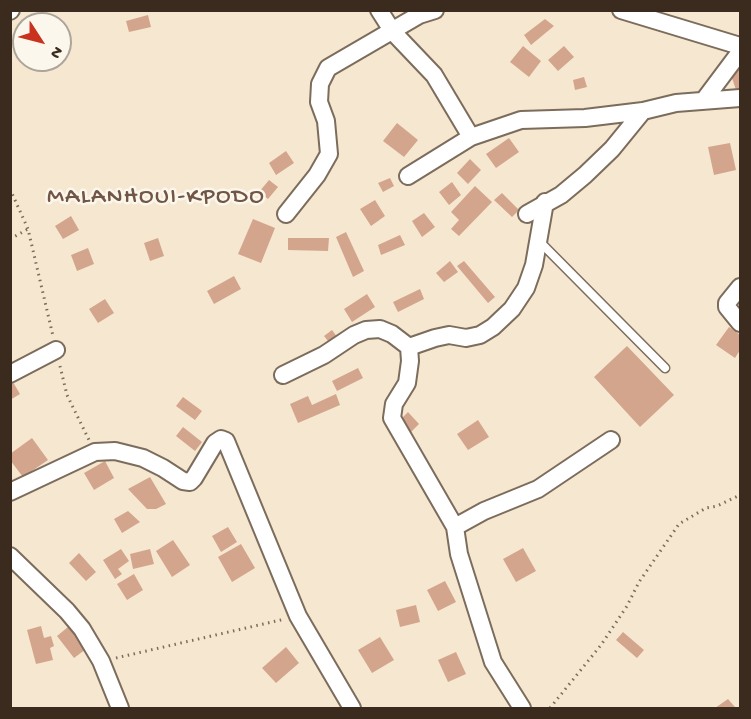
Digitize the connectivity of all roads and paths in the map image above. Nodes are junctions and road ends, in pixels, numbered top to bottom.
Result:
1 (379, 10) edge
2 (435, 10) edge
3 (621, 10) edge
4 (393, 32) junction
5 (741, 46) edge
6 (741, 52) edge
7 (741, 98) edge
8 (704, 100) junction
9 (643, 111) junction
10 (471, 137) junction
11 (408, 176) dead end
12 (10, 189) edge
13 (545, 202) junction
14 (286, 214) dead end
15 (527, 214) dead end
16 (28, 229) junction
17 (10, 239) edge
18 (538, 240) junction
19 (741, 287) edge
20 (740, 320) edge
21 (408, 347) junction
22 (56, 350) junction
23 (665, 368) dead end
24 (10, 374) edge
25 (283, 375) dead end
26 (611, 440) dead end
27 (95, 452) junction
28 (10, 492) edge
29 (741, 495) edge
30 (455, 527) junction
31 (12, 559) edge
32 (298, 615) junction
33 (100, 661) junction
34 (120, 708) edge
35 (352, 708) edge
36 (522, 708) edge
37 (550, 708) edge

1 - 4 street
2 - 4 street
3 - 5 street
4 - 10 street
4 - 14 street
6 - 8 street
7 - 8 street
8 - 9 street
9 - 10 street
9 - 13 street
10 - 11 street
12 - 16 path
13 - 15 street
13 - 18 street
16 - 17 path
16 - 22 path
18 - 21 street
18 - 23 lane
19 - 20 street
21 - 25 street
21 - 30 street
22 - 24 street
22 - 27 path
26 - 30 street
27 - 28 street
27 - 32 street
29 - 37 path
30 - 36 street
31 - 33 street
32 - 33 path
32 - 35 street
33 - 34 street

